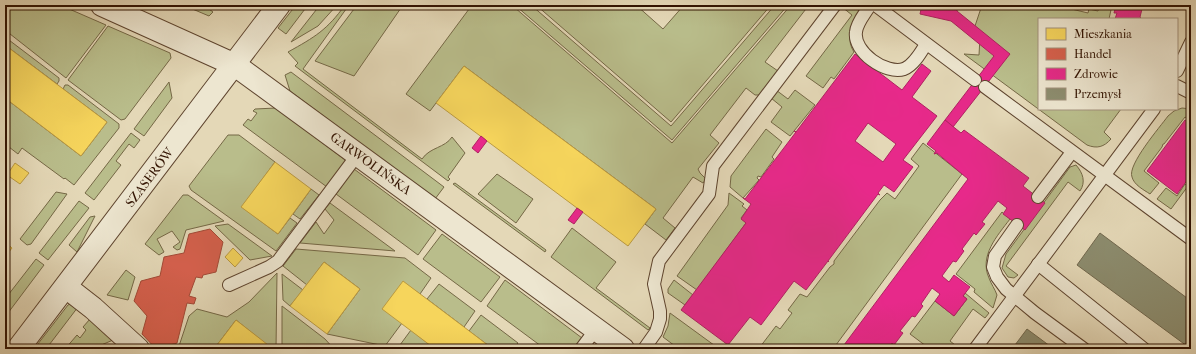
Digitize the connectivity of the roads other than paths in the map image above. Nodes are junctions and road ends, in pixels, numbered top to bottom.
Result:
1 (102, 5) edge
2 (279, 5) edge
3 (835, 5) edge
4 (870, 5) edge
5 (875, 5) edge
6 (1191, 42) edge
7 (926, 44) junction
8 (235, 64) junction
9 (1178, 69) edge
10 (1178, 86) edge
11 (1191, 93) edge
12 (1153, 110) edge
13 (1072, 152) junction
14 (358, 154) junction
15 (1104, 176) junction
16 (1038, 197) dead end
17 (1017, 225) dead end
18 (1191, 239) edge
19 (1038, 264) junction
20 (229, 285) dead end
21 (66, 286) junction
22 (1015, 296) junction
23 (596, 329) junction
24 (18, 349) edge
25 (138, 349) edge
26 (582, 349) edge
27 (623, 349) edge
28 (644, 349) edge
29 (975, 349) edge
30 (1084, 349) edge
31 (1144, 349) edge

1 - 8 street, GARWOLIŃSKA
2 - 8 street, SZASERÓW
3 - 28 lane
4 - 7 lane
5 - 7 lane
6 - 9 lane
7 - 13 lane
8 - 14 street, GARWOLIŃSKA
8 - 21 street, SZASERÓW
10 - 11 lane
12 - 15 lane
13 - 15 lane
13 - 16 lane
14 - 20 lane
14 - 23 street, GARWOLIŃSKA
15 - 18 lane
15 - 19 lane
17 - 22 lane
19 - 22 lane
19 - 31 lane
21 - 24 street, SZASERÓW
21 - 25 street
22 - 29 lane
22 - 30 lane
23 - 26 lane
23 - 27 street, GARWOLIŃSKA

